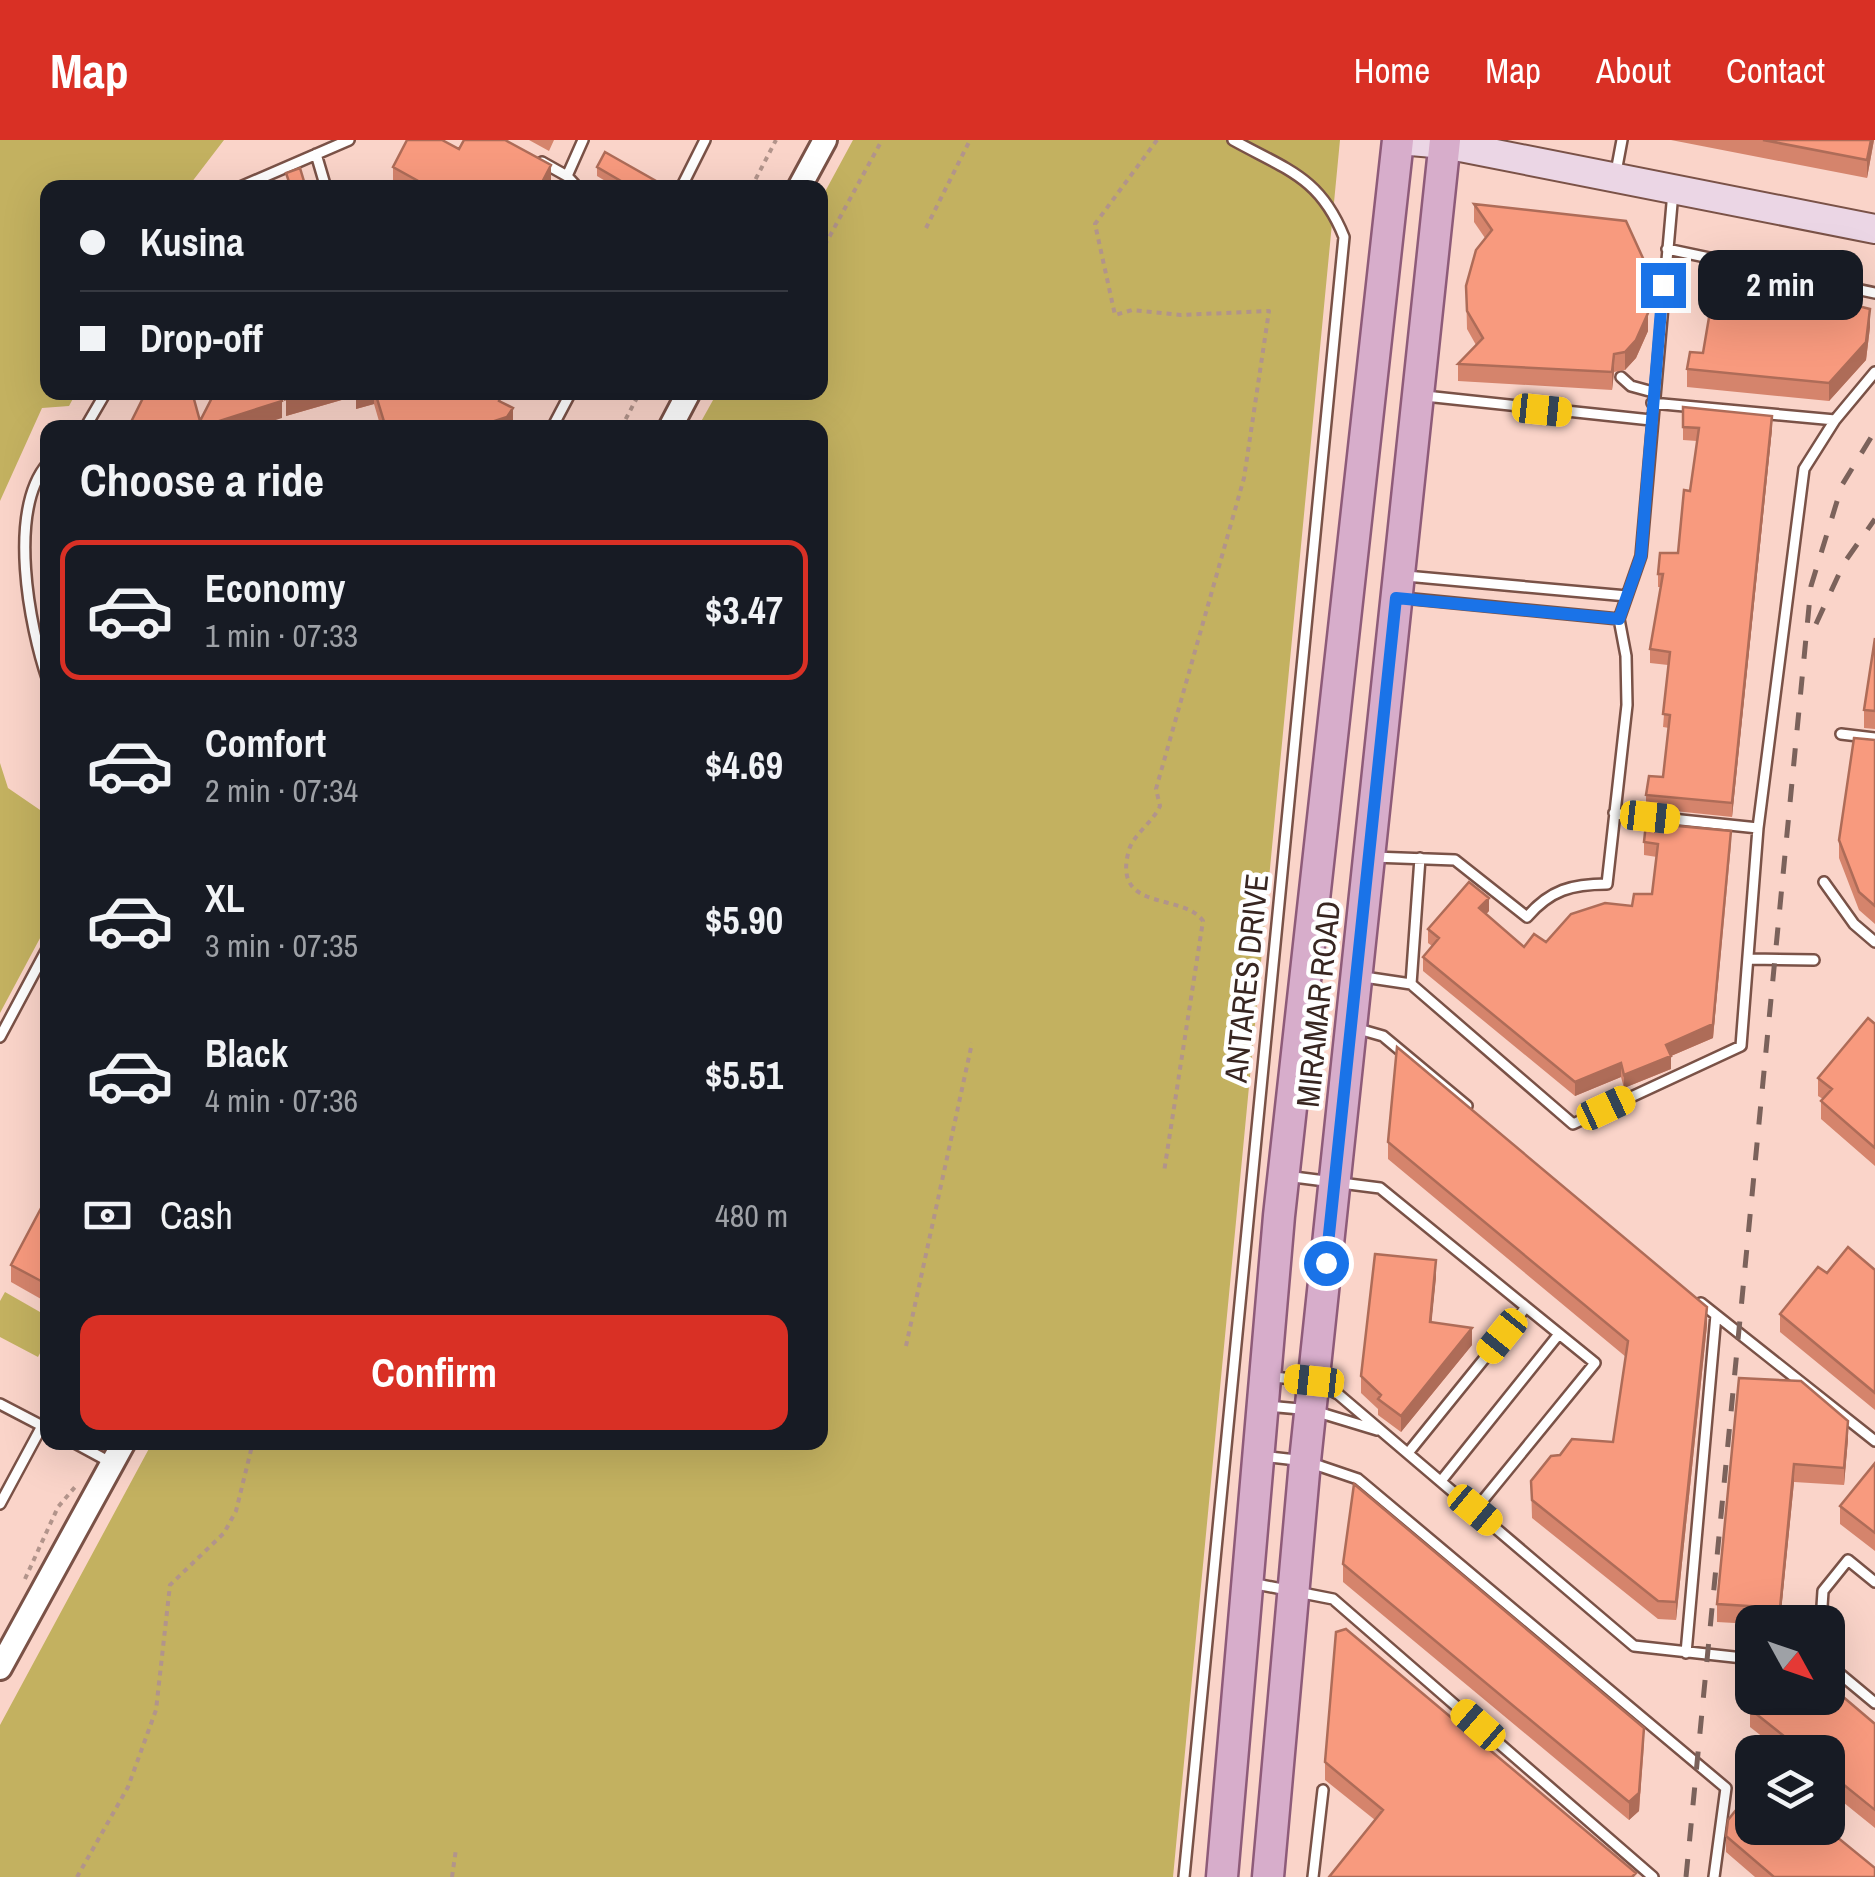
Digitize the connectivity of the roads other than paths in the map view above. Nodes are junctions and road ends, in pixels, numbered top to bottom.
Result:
1 (349, 140) edge
2 (583, 140) edge
3 (705, 140) edge
4 (825, 140) edge
5 (1234, 140) edge
6 (1399, 140) edge
7 (1622, 140) edge
8 (1445, 142) edge
9 (316, 154) junction
10 (533, 158) edge
11 (567, 176) junction
12 (1614, 178) junction
13 (256, 180) edge
14 (324, 180) edge
15 (571, 180) edge
16 (685, 180) edge
17 (803, 180) edge
18 (1673, 189) junction
19 (1875, 229) edge
20 (1666, 249) junction
21 (1875, 293) edge
22 (1875, 372) edge
23 (1621, 376) dead end
24 (1418, 394) junction
25 (1653, 397) junction
26 (1651, 420) junction
27 (1835, 420) junction
28 (40, 475) edge
29 (1398, 586) junction
30 (1627, 596) junction
31 (1619, 619) junction
32 (40, 646) edge
33 (1842, 734) dead end
34 (1875, 738) edge
35 (1614, 813) junction
36 (1758, 828) junction
37 (1369, 856) junction
38 (1420, 858) junction
39 (1824, 882) dead end
40 (1875, 942) edge
41 (1750, 959) junction
42 (1814, 960) dead end
43 (40, 962) edge
44 (1356, 976) junction
45 (1412, 984) junction
46 (1351, 1027) junction
47 (0, 1036) edge
48 (1474, 1112) edge
49 (1284, 1176) junction
50 (1334, 1182) junction
51 (1686, 1290) edge
52 (1526, 1307) junction
53 (1716, 1316) junction
54 (1560, 1334) junction
55 (1265, 1391) junction
56 (1312, 1396) junction
57 (0, 1404) edge
58 (40, 1425) edge
59 (1380, 1431) junction
60 (40, 1434) edge
61 (1875, 1442) edge
62 (88, 1450) edge
63 (120, 1450) edge
64 (1408, 1453) junction
65 (1260, 1455) junction
66 (1305, 1461) junction
67 (113, 1464) junction
68 (1441, 1481) junction
69 (0, 1504) edge
70 (1475, 1510) junction
71 (1875, 1582) edge
72 (1248, 1583) junction
73 (1293, 1590) junction
74 (1822, 1605) edge
75 (1686, 1653) junction
76 (1735, 1657) edge
77 (0, 1668) edge
78 (1845, 1678) edge
79 (1875, 1702) edge
80 (1324, 1790) dead end
81 (1184, 1877) edge
82 (1222, 1877) edge
83 (1268, 1877) edge
84 (1313, 1877) edge
85 (1654, 1877) edge
86 (1714, 1877) edge

1 - 9 lane
2 - 11 lane
3 - 16 lane
4 - 17 street
5 - 81 lane, ANTARES DRIVE
6 - 8 main road
6 - 49 main road, MIRAMAR ROAD
7 - 12 lane
8 - 12 main road
8 - 24 main road, MIRAMAR ROAD
9 - 13 lane
9 - 14 lane
10 - 11 lane
11 - 15 lane
12 - 18 main road
18 - 19 main road
18 - 20 lane
20 - 21 lane
20 - 25 lane
22 - 27 lane
23 - 25 lane
24 - 26 lane
24 - 29 main road, MIRAMAR ROAD
25 - 26 lane
25 - 27 lane
26 - 30 lane
27 - 36 lane
28 - 32 lane
29 - 30 lane
29 - 31 lane
29 - 37 main road, MIRAMAR ROAD
30 - 31 lane
31 - 35 lane
33 - 34 lane
35 - 36 lane
35 - 38 lane
36 - 41 lane
37 - 38 lane
37 - 44 main road, MIRAMAR ROAD
38 - 45 lane
39 - 40 lane
41 - 42 lane
41 - 45 lane
43 - 47 lane
44 - 45 lane
44 - 46 main road, MIRAMAR ROAD
46 - 48 lane
46 - 50 main road, MIRAMAR ROAD
49 - 50 lane
49 - 55 main road, MIRAMAR ROAD
50 - 52 lane
50 - 56 main road, MIRAMAR ROAD
51 - 53 lane
52 - 54 lane
52 - 64 lane
53 - 61 lane
53 - 75 lane
54 - 68 lane
54 - 70 lane
55 - 56 lane
55 - 56 lane
55 - 65 main road, MIRAMAR ROAD
56 - 59 lane
56 - 59 lane
56 - 66 main road, MIRAMAR ROAD
57 - 58 lane
59 - 64 lane
60 - 69 lane
62 - 67 lane
63 - 67 street
64 - 68 lane
65 - 66 lane
65 - 72 main road, MIRAMAR ROAD
66 - 73 main road, MIRAMAR ROAD
66 - 86 lane
67 - 77 street
68 - 70 lane
70 - 75 lane
71 - 74 lane
72 - 73 lane
72 - 82 main road, MIRAMAR ROAD
73 - 83 main road, MIRAMAR ROAD
73 - 85 lane
75 - 76 lane
78 - 79 lane
80 - 84 lane

